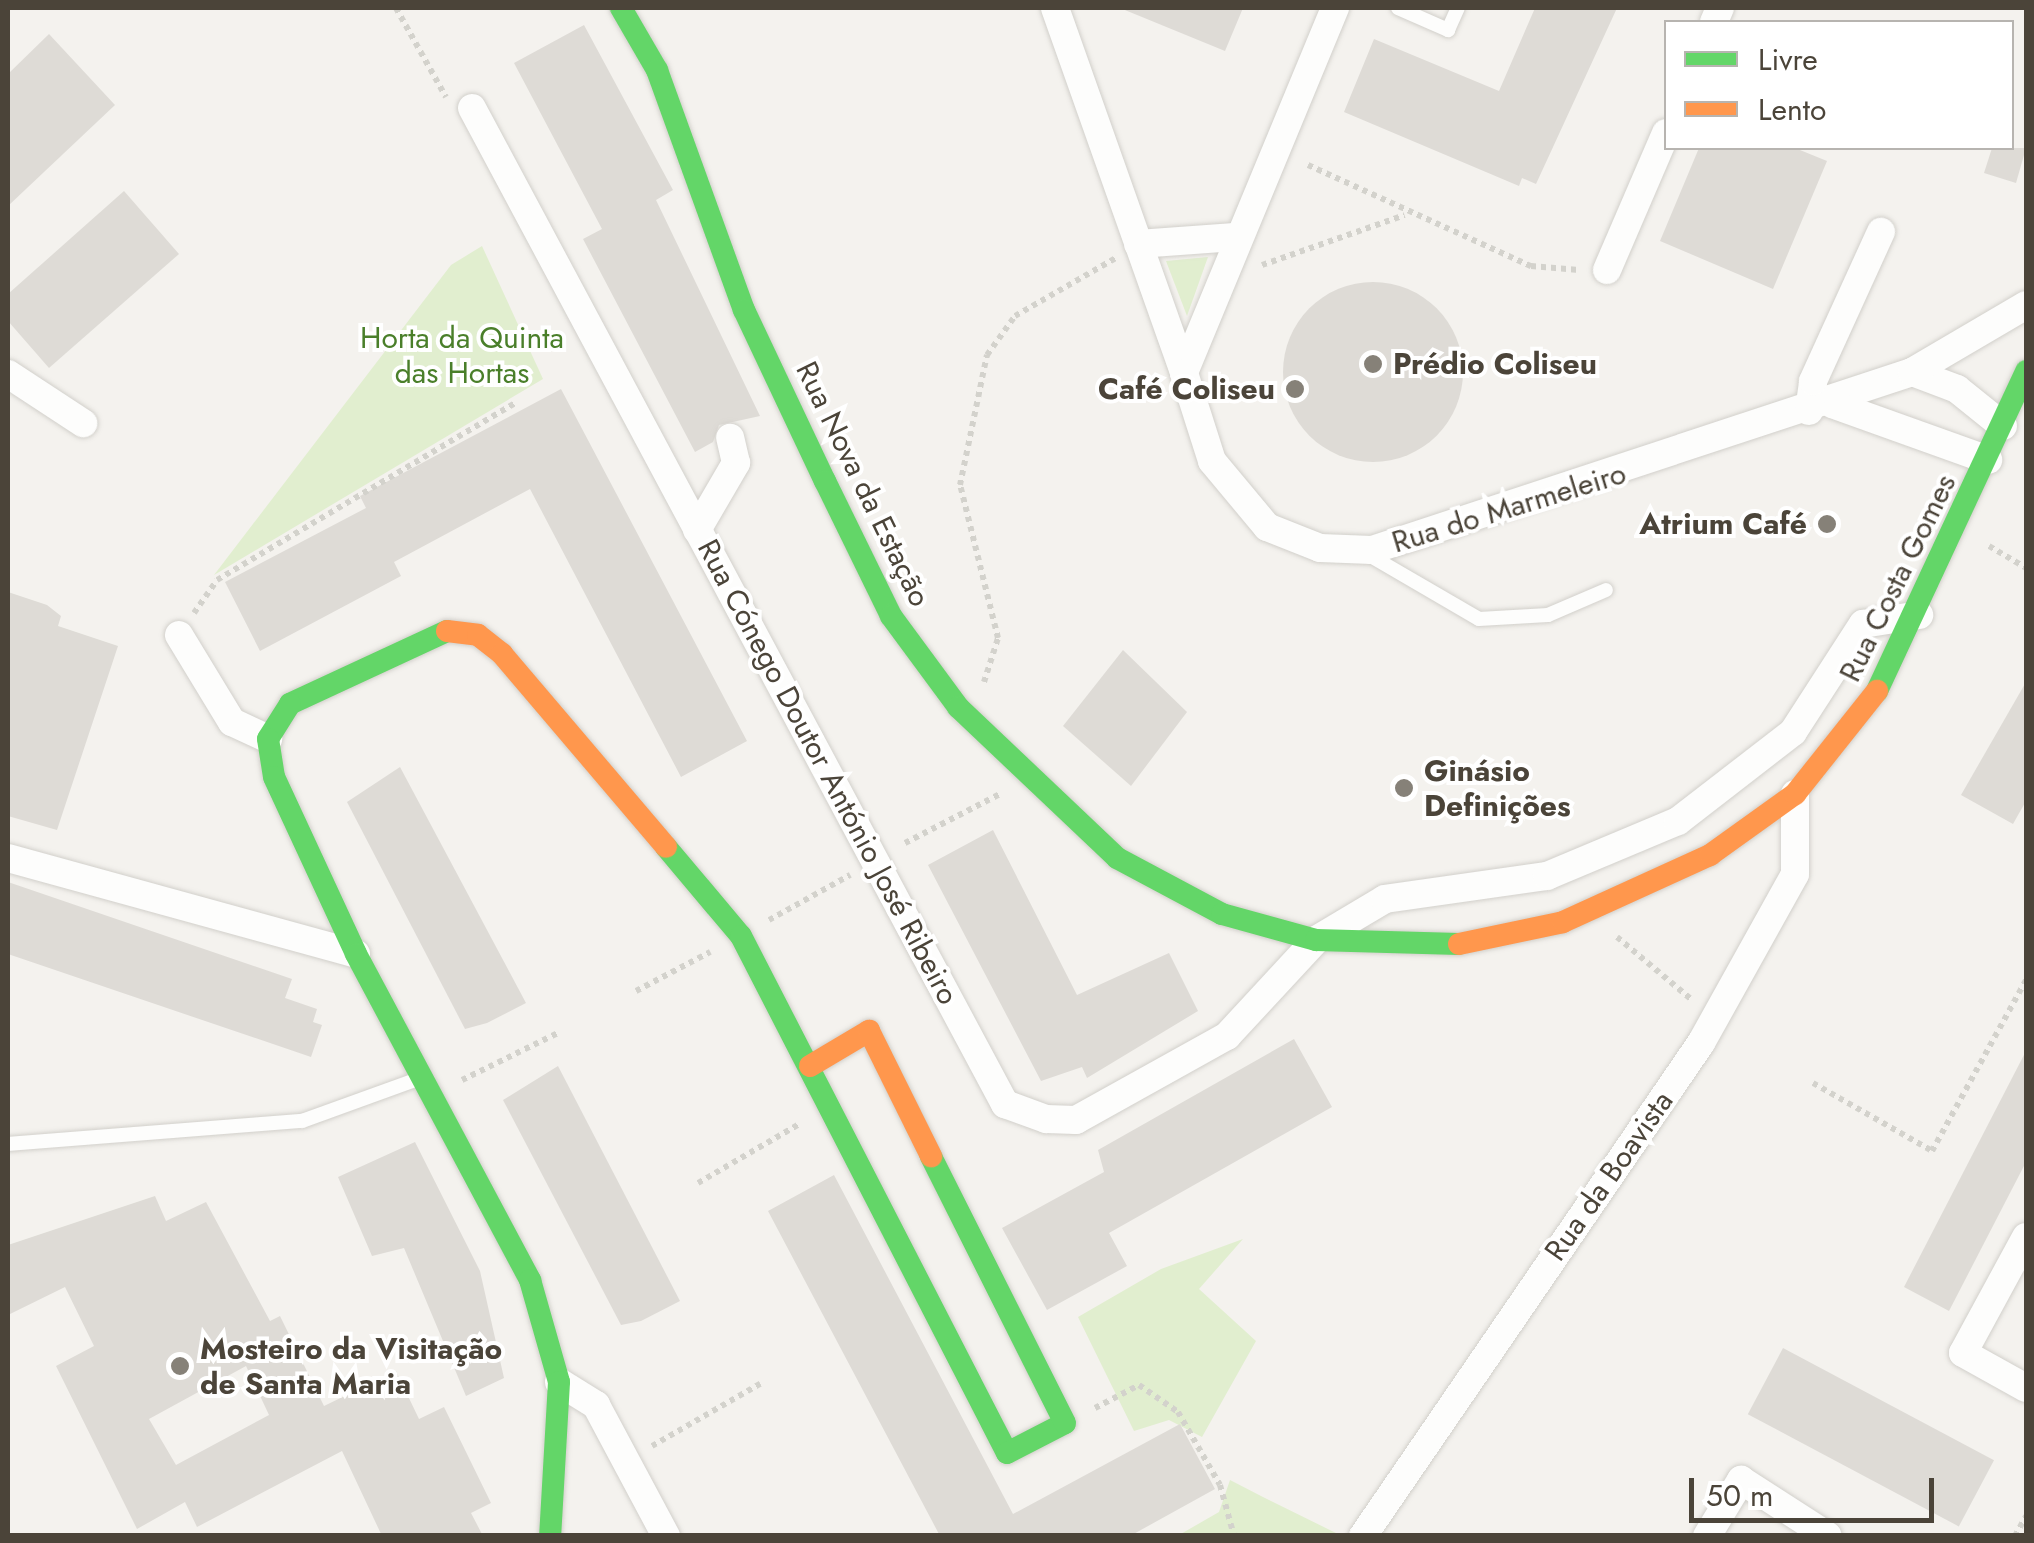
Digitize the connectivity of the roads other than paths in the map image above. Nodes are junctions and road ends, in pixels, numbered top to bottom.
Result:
1 (620, 8) edge
2 (1055, 8) edge
3 (1335, 8) edge
4 (1398, 8) edge
5 (1458, 8) edge
6 (472, 108) dead end
7 (1664, 137) edge
8 (1881, 232) dead end
9 (1235, 238) junction
10 (1138, 244) junction
11 (1608, 270) road end
12 (2026, 305) edge
13 (2026, 371) edge
14 (1184, 372) junction
15 (1912, 372) junction
16 (8, 374) edge
17 (2021, 394) edge
18 (1821, 407) junction
19 (84, 422) dead end
20 (2003, 426) junction
21 (730, 438) dead end
22 (1988, 460) junction
23 (697, 530) junction
24 (1355, 549) junction
25 (1606, 590) dead end
26 (1919, 615) junction
27 (179, 635) road end
28 (268, 738) junction
29 (1795, 794) junction
30 (8, 858) edge
31 (1316, 940) junction
32 (356, 954) junction
33 (810, 1066) junction
34 (426, 1075) junction
35 (8, 1144) edge
36 (2026, 1238) edge
37 (560, 1382) junction
38 (2026, 1388) edge
39 (550, 1536) edge
40 (666, 1536) edge
41 (1363, 1536) edge
42 (1707, 1536) edge
43 (1828, 1536) edge

1 - 31 street, Rua Nova da Estação
2 - 10 street
3 - 9 street
4 - 5 lane
6 - 23 street, Rua Cónego Doutor António José Ribeiro
7 - 11 street
8 - 18 street
9 - 10 street
9 - 14 street
10 - 14 street
12 - 15 street, Rua do Marmeleiro
13 - 17 street, Rua Costa Gomes
14 - 24 street, Rua do Marmeleiro
15 - 18 street, Rua do Marmeleiro
15 - 20 street
16 - 19 street
17 - 20 street, Rua Costa Gomes
18 - 22 street
18 - 24 street, Rua do Marmeleiro
20 - 22 street, Rua Costa Gomes
21 - 23 street
22 - 26 street, Rua Costa Gomes
23 - 31 street, Rua Cónego Doutor António José Ribeiro
24 - 25 lane
26 - 29 street, Rua Costa Gomes
26 - 31 street, Rua Cónego Doutor António José Ribeiro
27 - 28 street
28 - 32 street
28 - 33 street
29 - 31 street, Rua Nova da Estação
29 - 41 street, Rua da Boavista
30 - 32 street
32 - 34 street
33 - 33 street
34 - 35 lane
34 - 37 street
36 - 38 street
37 - 39 street
37 - 40 street
42 - 43 street

